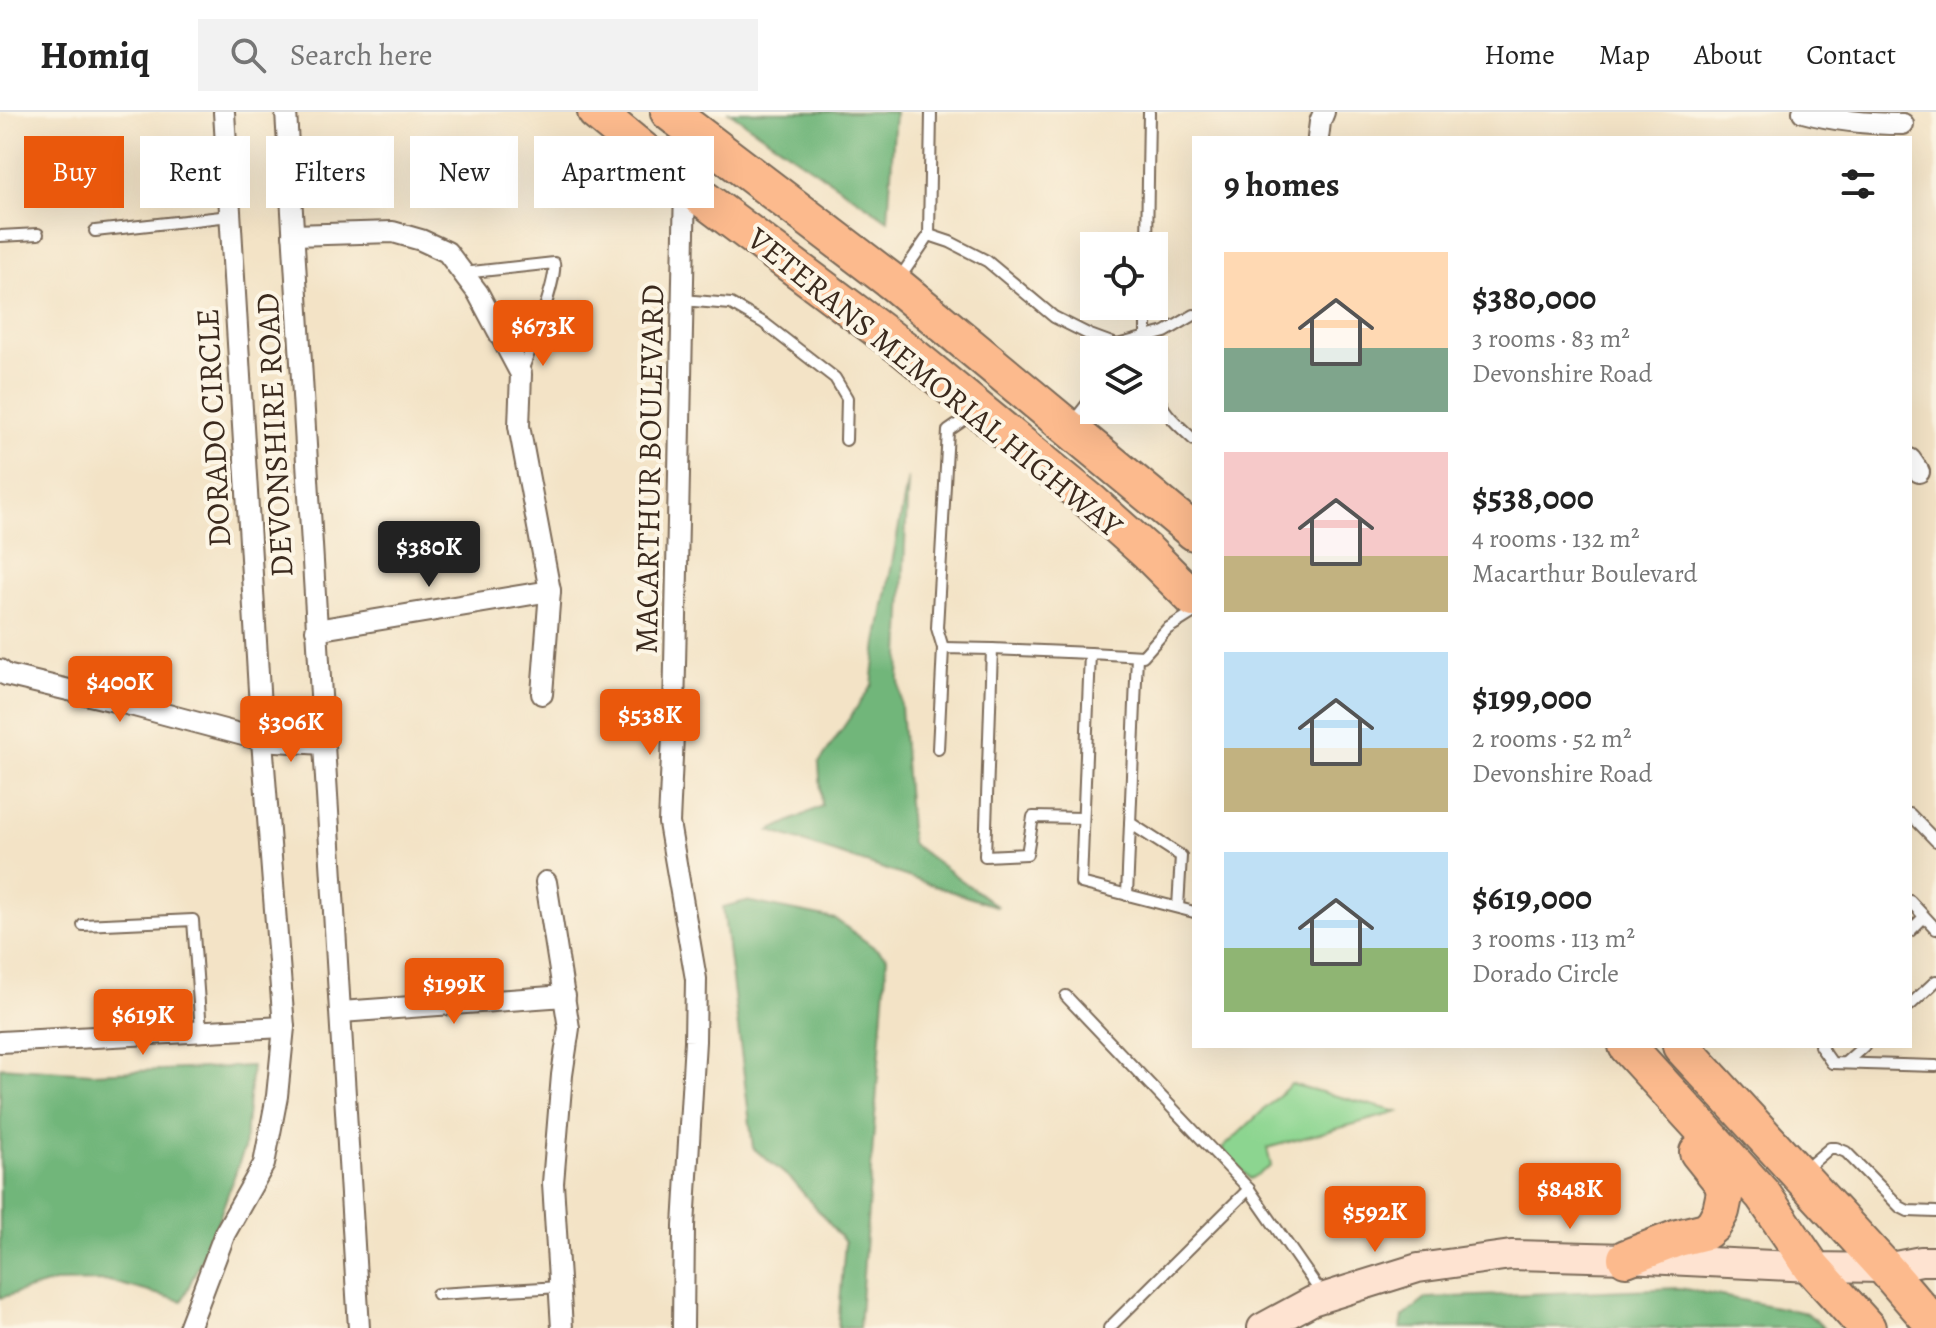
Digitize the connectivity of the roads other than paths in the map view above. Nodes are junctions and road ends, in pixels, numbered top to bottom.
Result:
1 (224, 112) edge
2 (286, 112) edge
3 (596, 112) edge
4 (634, 112) edge
5 (931, 112) edge
6 (1149, 112) edge
7 (1324, 112) edge
8 (1803, 112) edge
9 (674, 114) edge
10 (1903, 125) edge
11 (625, 136) edge
12 (1318, 136) edge
13 (714, 176) edge
14 (714, 207) edge
15 (684, 208) edge
16 (230, 216) junction
17 (95, 231) dead end
18 (1147, 232) edge
19 (38, 234) dead end
20 (293, 235) junction
21 (929, 235) junction
22 (0, 236) edge
23 (463, 273) junction
24 (895, 284) junction
25 (682, 300) junction
26 (1192, 316) edge
27 (1092, 336) edge
28 (1152, 336) edge
29 (521, 374) junction
30 (978, 409) junction
31 (1080, 413) edge
32 (1168, 415) edge
33 (1069, 427) junction
34 (1192, 438) edge
35 (846, 440) dead end
36 (1192, 530) edge
37 (550, 591) junction
38 (1192, 597) edge
39 (1192, 613) edge
40 (316, 630) junction
41 (943, 648) junction
42 (992, 649) junction
43 (1090, 653) junction
44 (1137, 656) junction
45 (0, 670) edge
46 (542, 694) dead end
47 (262, 740) junction
48 (323, 744) junction
49 (938, 749) dead end
50 (1912, 816) edge
51 (1083, 818) junction
52 (1130, 823) junction
53 (1936, 841) edge
54 (546, 882) dead end
55 (1127, 895) junction
56 (1912, 903) edge
57 (1178, 907) junction
58 (1192, 911) edge
59 (1924, 917) junction
60 (83, 925) dead end
61 (1912, 929) edge
62 (1936, 929) edge
63 (1936, 981) edge
64 (565, 996) junction
65 (1066, 996) dead end
66 (1912, 1003) edge
67 (341, 1012) junction
68 (284, 1027) junction
69 (201, 1031) junction
70 (0, 1042) edge
71 (1627, 1048) edge
72 (1628, 1048) edge
73 (1683, 1048) edge
74 (1821, 1048) edge
75 (1862, 1048) edge
76 (1936, 1055) edge
77 (1844, 1063) junction
78 (1931, 1066) edge
79 (1799, 1175) junction
80 (1249, 1189) junction
81 (1936, 1212) edge
82 (1626, 1258) junction
83 (1936, 1261) edge
84 (1812, 1267) junction
85 (1885, 1268) junction
86 (560, 1287) junction
87 (437, 1294) dead end
88 (1325, 1297) junction
89 (1936, 1327) edge
90 (189, 1328) edge
91 (359, 1328) edge
92 (562, 1328) edge
93 (683, 1328) edge
94 (1109, 1328) edge
95 (1262, 1328) edge
96 (1867, 1328) edge

1 - 16 street, DORADO CIRCLE
2 - 20 street, DEVONSHIRE ROAD
3 - 11 highway, VETERANS MEMORIAL HIGHWAY
4 - 9 highway
5 - 21 lane
6 - 18 lane
7 - 12 street
8 - 10 street
9 - 24 highway, VETERANS MEMORIAL HIGHWAY
13 - 24 highway
14 - 30 highway, VETERANS MEMORIAL HIGHWAY
15 - 25 street, MACARTHUR BOULEVARD
16 - 17 lane
16 - 47 street, DORADO CIRCLE
19 - 22 lane
20 - 23 street
20 - 40 street, DEVONSHIRE ROAD
21 - 24 lane
21 - 27 lane
23 - 29 street
23 - 29 lane
24 - 33 highway, VETERANS MEMORIAL HIGHWAY
25 - 35 lane
25 - 93 street, MACARTHUR BOULEVARD
26 - 28 lane
29 - 37 street
30 - 38 highway, VETERANS MEMORIAL HIGHWAY
30 - 41 lane
31 - 33 lane
32 - 34 lane
33 - 36 highway, VETERANS MEMORIAL HIGHWAY
37 - 40 street
37 - 46 street
39 - 44 lane
40 - 48 street, DEVONSHIRE ROAD
41 - 42 lane
41 - 49 lane
42 - 43 lane
42 - 51 lane
43 - 44 lane
43 - 51 lane
44 - 52 lane
45 - 47 street
47 - 48 street
47 - 68 street, DORADO CIRCLE
48 - 67 street, DEVONSHIRE ROAD
50 - 53 lane
51 - 55 lane
52 - 55 lane
52 - 57 lane
54 - 64 street
55 - 57 lane
56 - 59 lane
57 - 58 lane
59 - 61 lane
59 - 62 lane
60 - 69 lane
63 - 66 lane
64 - 67 street
64 - 86 street
65 - 80 lane
67 - 91 street, DEVONSHIRE ROAD
68 - 69 street
68 - 90 street, DORADO CIRCLE
69 - 70 street
71 - 82 highway
72 - 84 highway
73 - 79 highway
74 - 77 lane
75 - 77 lane
76 - 78 lane
77 - 78 lane
79 - 81 lane
79 - 85 highway
80 - 88 lane
80 - 94 lane
82 - 84 main road
82 - 88 main road
83 - 85 main road
84 - 85 main road
84 - 96 highway
85 - 89 highway
86 - 87 lane
86 - 92 street
88 - 95 main road

